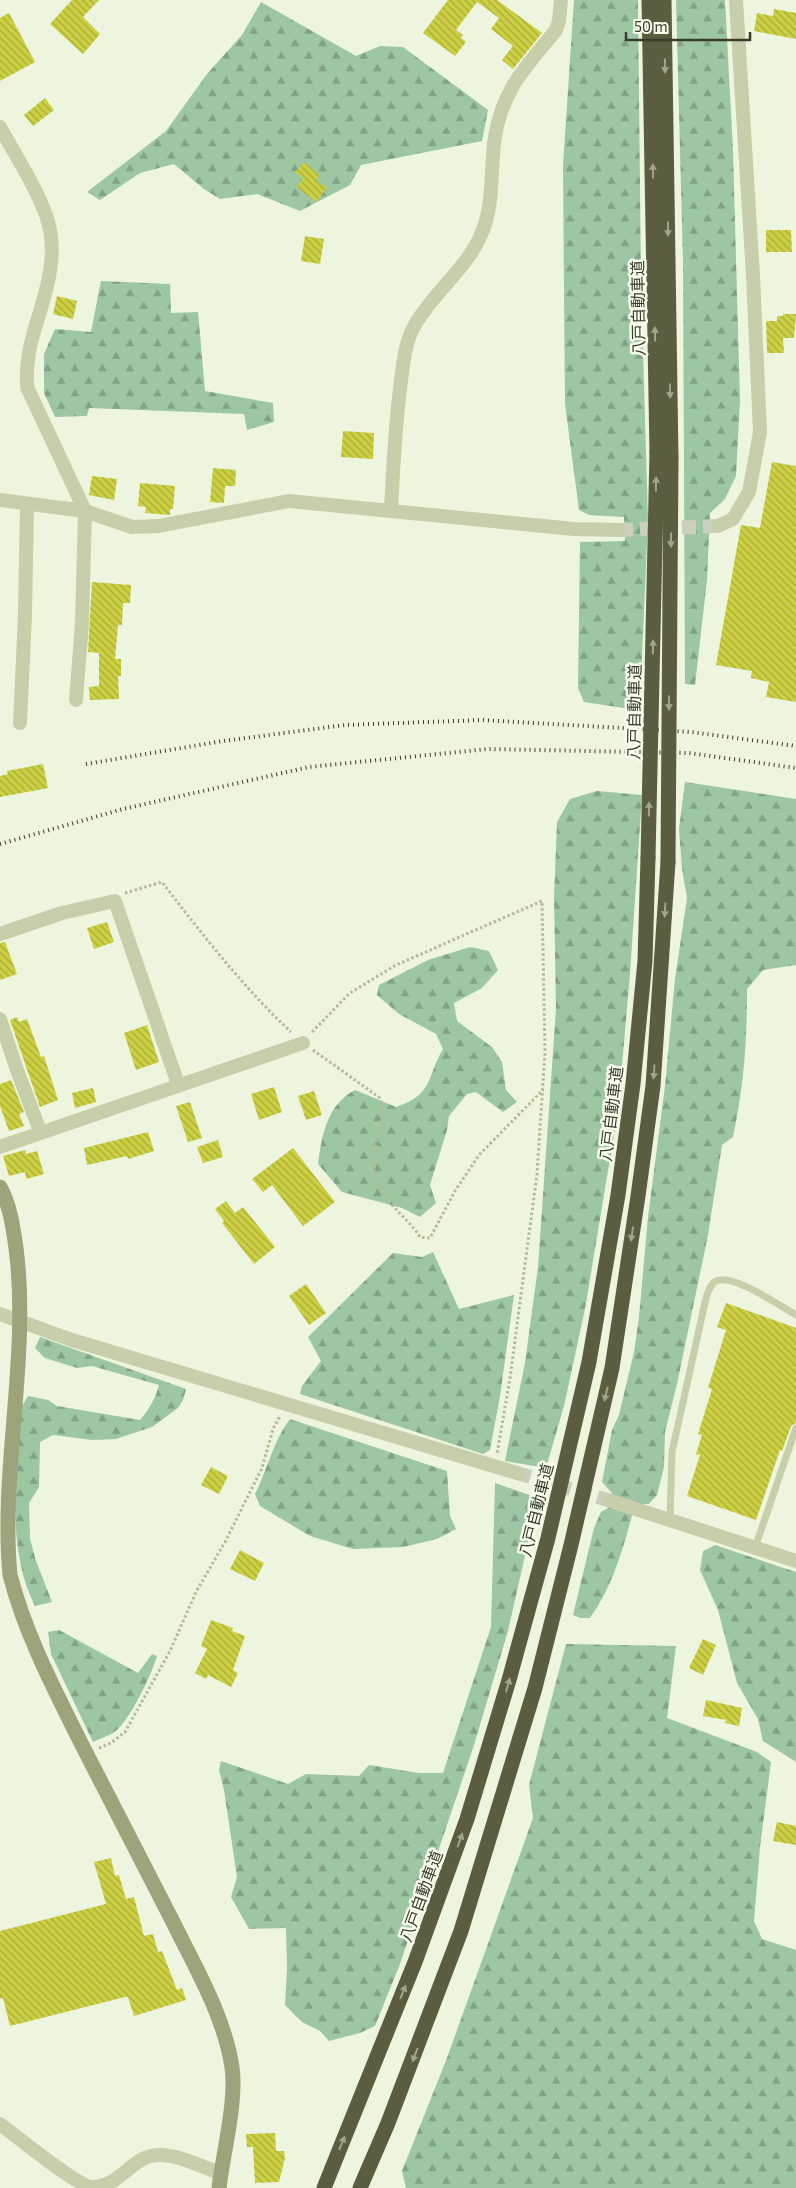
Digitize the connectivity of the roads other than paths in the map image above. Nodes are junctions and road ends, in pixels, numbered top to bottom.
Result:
1 (561, 0) edge
2 (649, 0) edge
3 (664, 0) edge
4 (736, 0) edge
5 (0, 128) edge
6 (664, 455) junction
7 (0, 500) edge
8 (27, 504) junction
9 (391, 510) junction
10 (85, 511) junction
11 (718, 526) tunnel mouth
12 (619, 530) tunnel mouth
13 (76, 700) dead end
14 (20, 723) dead end
15 (0, 934) edge
16 (0, 1019) edge
17 (303, 1042) road end
18 (178, 1084) junction
19 (40, 1131) junction
20 (0, 1147) edge
21 (0, 1186) edge
22 (0, 1314) edge
23 (796, 1315) edge
24 (18, 1321) junction
25 (796, 1428) edge
26 (517, 1474) tunnel mouth
27 (611, 1501) tunnel mouth
28 (670, 1520) junction
29 (1, 1523) edge
30 (755, 1548) junction
31 (796, 1561) edge
32 (0, 2124) edge
33 (220, 2181) edge
34 (324, 2188) edge
35 (360, 2188) edge

1 - 9 street
6 -> 2 highway, 八戸自動車道
3 -> 6 highway, 八戸自動車道
4 - 11 street
5 - 10 street
34 -> 6 highway, 八戸自動車道, bridge
6 -> 35 highway, 八戸自動車道, bridge
7 - 8 street
8 - 10 street
8 - 14 street
9 - 10 street
9 - 12 street
10 - 13 street
15 - 18 street
16 - 19 street
17 - 18 street
18 - 19 street
19 - 20 street
21 - 24 street
22 - 24 street
23 - 28 lane
24 - 26 street
24 - 29 street
25 - 30 lane
27 - 28 street
28 - 30 street
29 - 33 street
30 - 31 street
32 - 33 street

